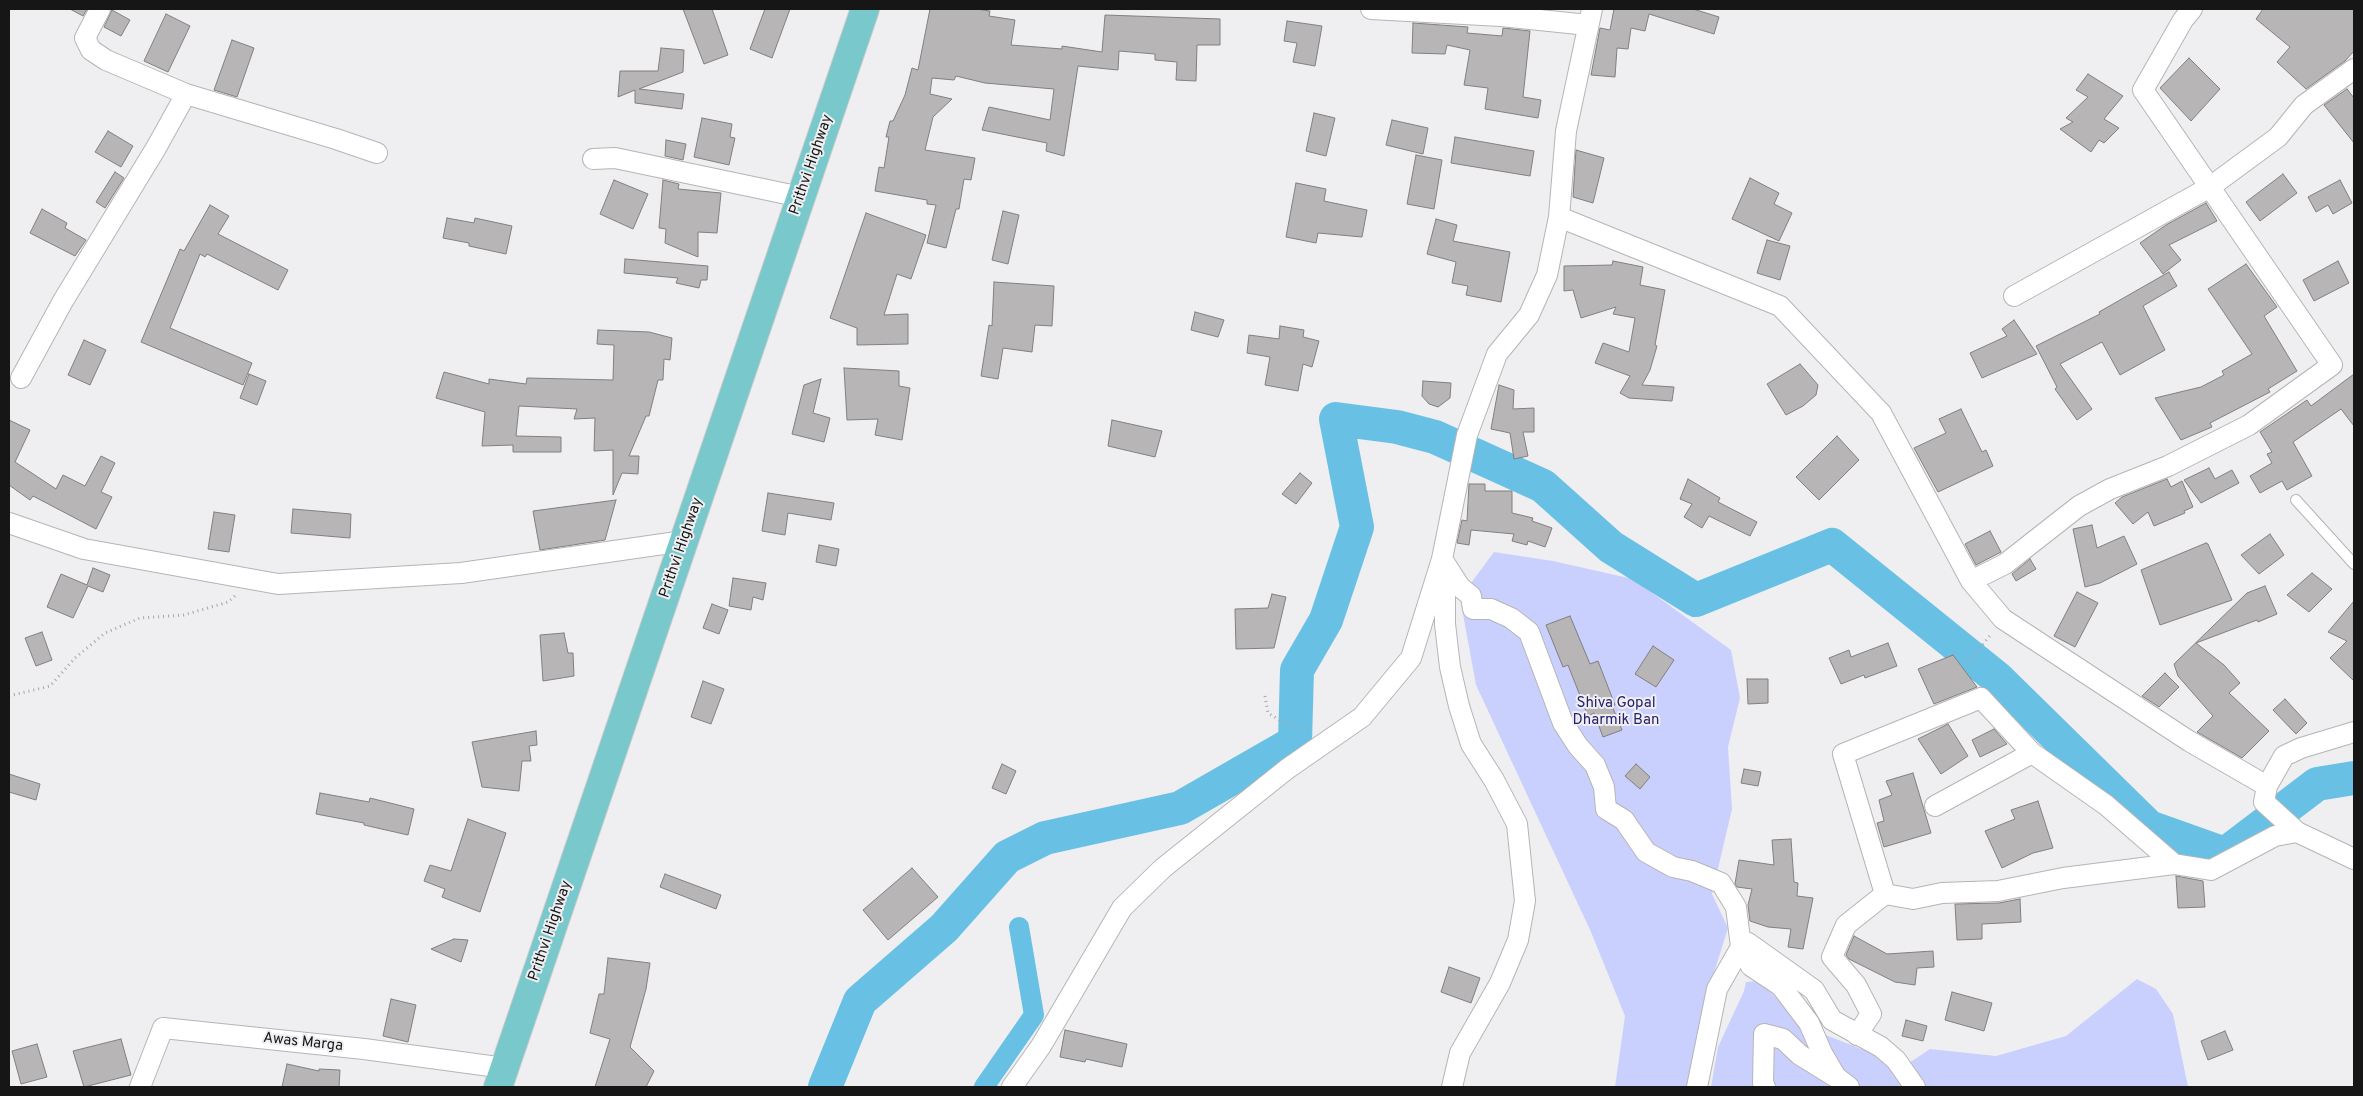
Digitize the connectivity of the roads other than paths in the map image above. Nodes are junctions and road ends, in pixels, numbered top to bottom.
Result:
1 (100, 9) edge
2 (865, 9) edge
3 (1371, 9) edge
4 (2192, 9) edge
5 (1590, 17) edge
6 (2354, 68) edge
7 (186, 94) junction
8 (377, 154) dead end
9 (592, 159) dead end
10 (2210, 187) junction
11 (801, 197) junction
12 (1559, 217) junction
13 (2014, 296) dead end
14 (21, 378) dead end
15 (2296, 500) dead end
16 (9, 523) edge
17 (684, 541) junction
18 (1442, 559) junction
19 (2354, 564) edge
20 (1971, 581) junction
21 (2354, 732) edge
22 (2032, 753) junction
23 (2266, 794) junction
24 (1935, 806) dead end
25 (2297, 832) junction
26 (2354, 859) edge
27 (2174, 864) junction
28 (1885, 894) junction
29 (1741, 947) junction
30 (1857, 1035) junction
31 (502, 1078) edge
32 (1842, 1082) edge
33 (140, 1087) edge
34 (1012, 1087) edge
35 (1452, 1087) edge
36 (1697, 1087) edge
37 (1766, 1087) edge
38 (1915, 1087) edge

1 - 7 street
2 - 11 highway, Prithvi Highway
3 - 5 street
4 - 10 street
5 - 12 street
6 - 10 street
7 - 8 street
7 - 14 street
9 - 11 street
10 - 13 street
10 - 20 street
11 - 17 highway, Prithvi Highway
12 - 18 street
12 - 20 street
15 - 19 lane
16 - 17 street
17 - 31 highway, Prithvi Highway
18 - 29 street
18 - 34 street
18 - 35 street
20 - 23 street
21 - 23 street
22 - 24 street
22 - 27 street
22 - 28 street
23 - 25 street
25 - 26 street
25 - 27 street
27 - 28 street
28 - 30 street
29 - 30 street
29 - 32 street
29 - 36 street
30 - 38 street
31 - 33 street, Awas Marga
32 - 37 street

